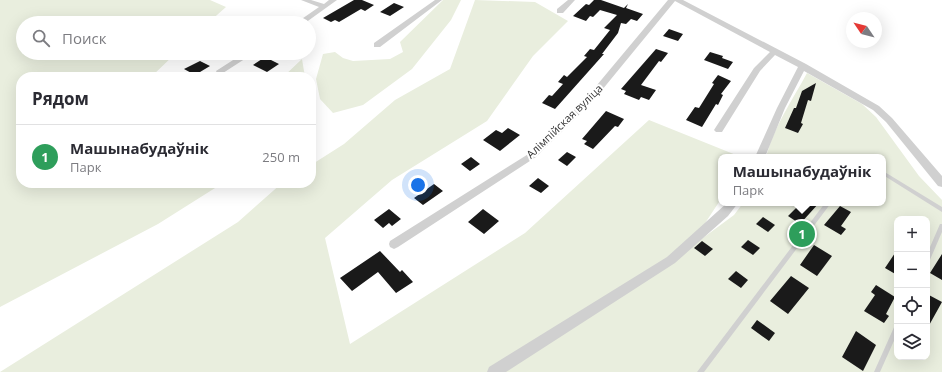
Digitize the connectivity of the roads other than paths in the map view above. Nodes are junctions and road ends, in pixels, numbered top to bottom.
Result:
1 (304, 0) edge
2 (334, 0) edge
3 (439, 0) edge
4 (572, 0) edge
5 (672, 0) edge
6 (678, 0) edge
7 (324, 6) junction
8 (560, 11) dead end
9 (310, 16) edge
10 (377, 45) dead end
11 (775, 51) junction
12 (238, 60) edge
13 (803, 66) junction
14 (220, 71) dead end
15 (719, 130) dead end
16 (761, 154) edge
17 (886, 175) edge
18 (942, 183) edge
19 (730, 206) edge
20 (826, 206) edge
21 (942, 210) edge
22 (942, 226) edge
23 (394, 244) dead end
24 (930, 253) edge
25 (894, 335) edge
26 (494, 372) edge
27 (700, 372) edge
28 (877, 372) edge

1 - 7 street
2 - 7 street
3 - 10 street
4 - 8 street
5 - 23 street, Алімпійская вуліца
6 - 11 street
7 - 9 street
11 - 13 street
11 - 15 street
12 - 14 street
13 - 16 street
13 - 18 street
17 - 21 lane
19 - 26 street
20 - 27 lane
22 - 24 lane
25 - 28 lane

